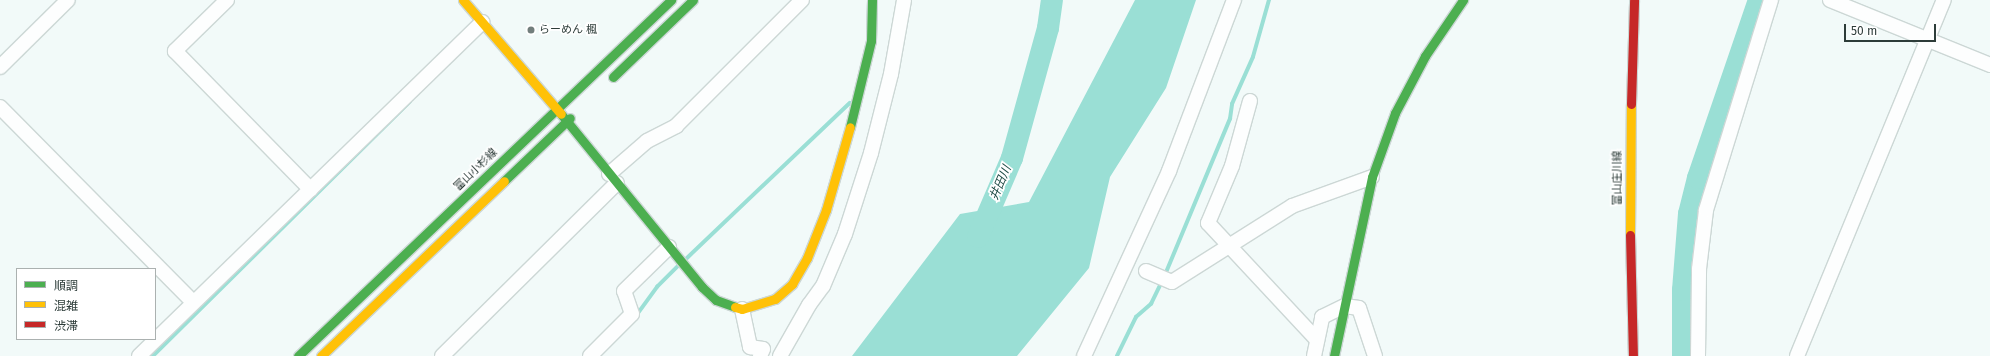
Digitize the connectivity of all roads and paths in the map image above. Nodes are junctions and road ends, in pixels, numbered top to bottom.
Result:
1 (68, 0) edge
2 (227, 0) edge
3 (463, 0) edge
4 (671, 0) edge
5 (693, 0) edge
6 (802, 0) edge
7 (872, 0) edge
8 (904, 0) edge
9 (1234, 0) edge
10 (1463, 0) edge
11 (1634, 0) edge
12 (1771, 0) edge
13 (1830, 0) edge
14 (1944, 0) edge
15 (482, 22) junction
16 (1928, 40) junction
17 (1990, 65) edge
18 (0, 67) edge
19 (603, 86) dead end
20 (1250, 101) dead end
21 (0, 107) edge
22 (557, 109) junction
23 (576, 112) dead end
24 (566, 121) junction
25 (1372, 177) junction
26 (613, 178) junction
27 (311, 190) junction
28 (1229, 245) junction
29 (669, 247) junction
30 (1146, 271) dead end
31 (193, 302) junction
32 (1352, 307) junction
33 (742, 309) junction
34 (156, 339) edge
35 (155, 340) edge
36 (1317, 340) junction
37 (752, 353) edge
38 (139, 356) edge
39 (298, 356) edge
40 (321, 356) edge
41 (442, 356) edge
42 (590, 356) edge
43 (780, 356) edge
44 (1084, 356) edge
45 (1314, 356) edge
46 (1334, 356) edge
47 (1375, 356) edge
48 (1384, 356) edge
49 (1633, 356) edge
50 (1698, 356) edge
51 (1797, 356) edge

1 - 18 street
2 - 27 street
3 - 15 main road
4 - 22 main road, 富山小杉線
5 - 19 main road
6 - 26 street
7 - 33 main road
8 - 43 street
9 - 44 street
10 - 25 main road
11 - 49 main road, 富山庄川線
12 - 50 street
13 - 16 street
14 - 16 street
15 - 22 main road
15 - 27 street
16 - 17 street
16 - 51 street
20 - 28 street
21 - 31 street
22 - 24 main road
22 - 39 main road, 富山小杉線
23 - 24 main road
24 - 26 main road
24 - 40 main road
25 - 28 street
25 - 32 main road
26 - 29 main road
26 - 41 street
27 - 31 street
28 - 30 street
28 - 36 street
29 - 33 main road
29 - 42 street
31 - 34 street
32 - 36 street
32 - 46 main road
32 - 47 street
32 - 48 street
33 - 37 street
35 - 38 street
36 - 45 street

